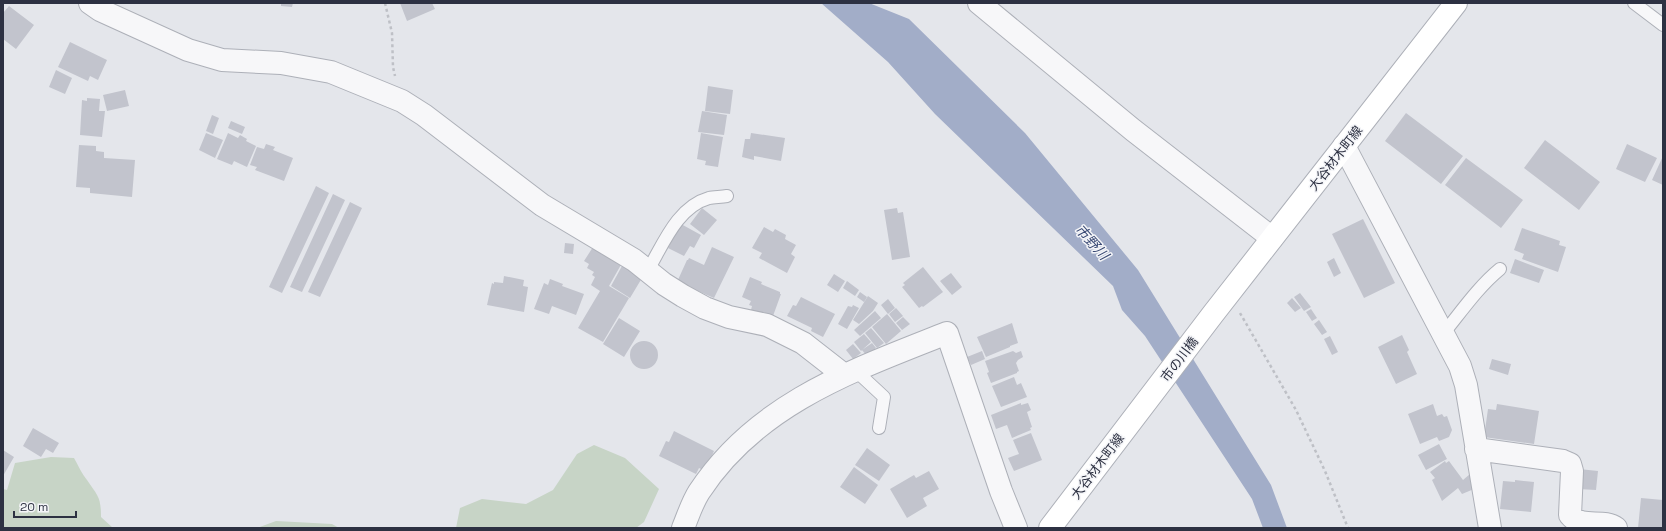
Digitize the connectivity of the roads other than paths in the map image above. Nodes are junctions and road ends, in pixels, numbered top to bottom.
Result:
1 (90, 3) edge
2 (979, 3) edge
3 (1456, 3) edge
4 (1634, 3) edge
5 (1663, 25) edge
6 (1344, 146) junction
7 (727, 196) dead end
8 (1272, 238) junction
9 (1500, 269) dead end
10 (648, 270) junction
11 (1213, 314) joint
12 (1443, 334) junction
13 (849, 372) junction
14 (1144, 405) joint
15 (879, 428) dead end
16 (1476, 449) junction
17 (683, 528) edge
18 (1016, 528) edge
19 (1050, 528) edge
20 (1490, 528) edge
21 (1616, 528) edge

1 - 10 street
2 - 8 street
3 - 6 main road, 大谷材木町線
4 - 5 lane
6 - 8 main road, 大谷材木町線
6 - 12 street
7 - 10 lane
8 - 11 main road, 大谷材木町線
9 - 12 lane
10 - 13 street
11 - 14 main road, 市の川橋
12 - 16 street
13 - 15 lane
13 - 17 street
13 - 18 street
14 - 19 main road, 大谷材木町線
16 - 20 street
16 - 21 street

